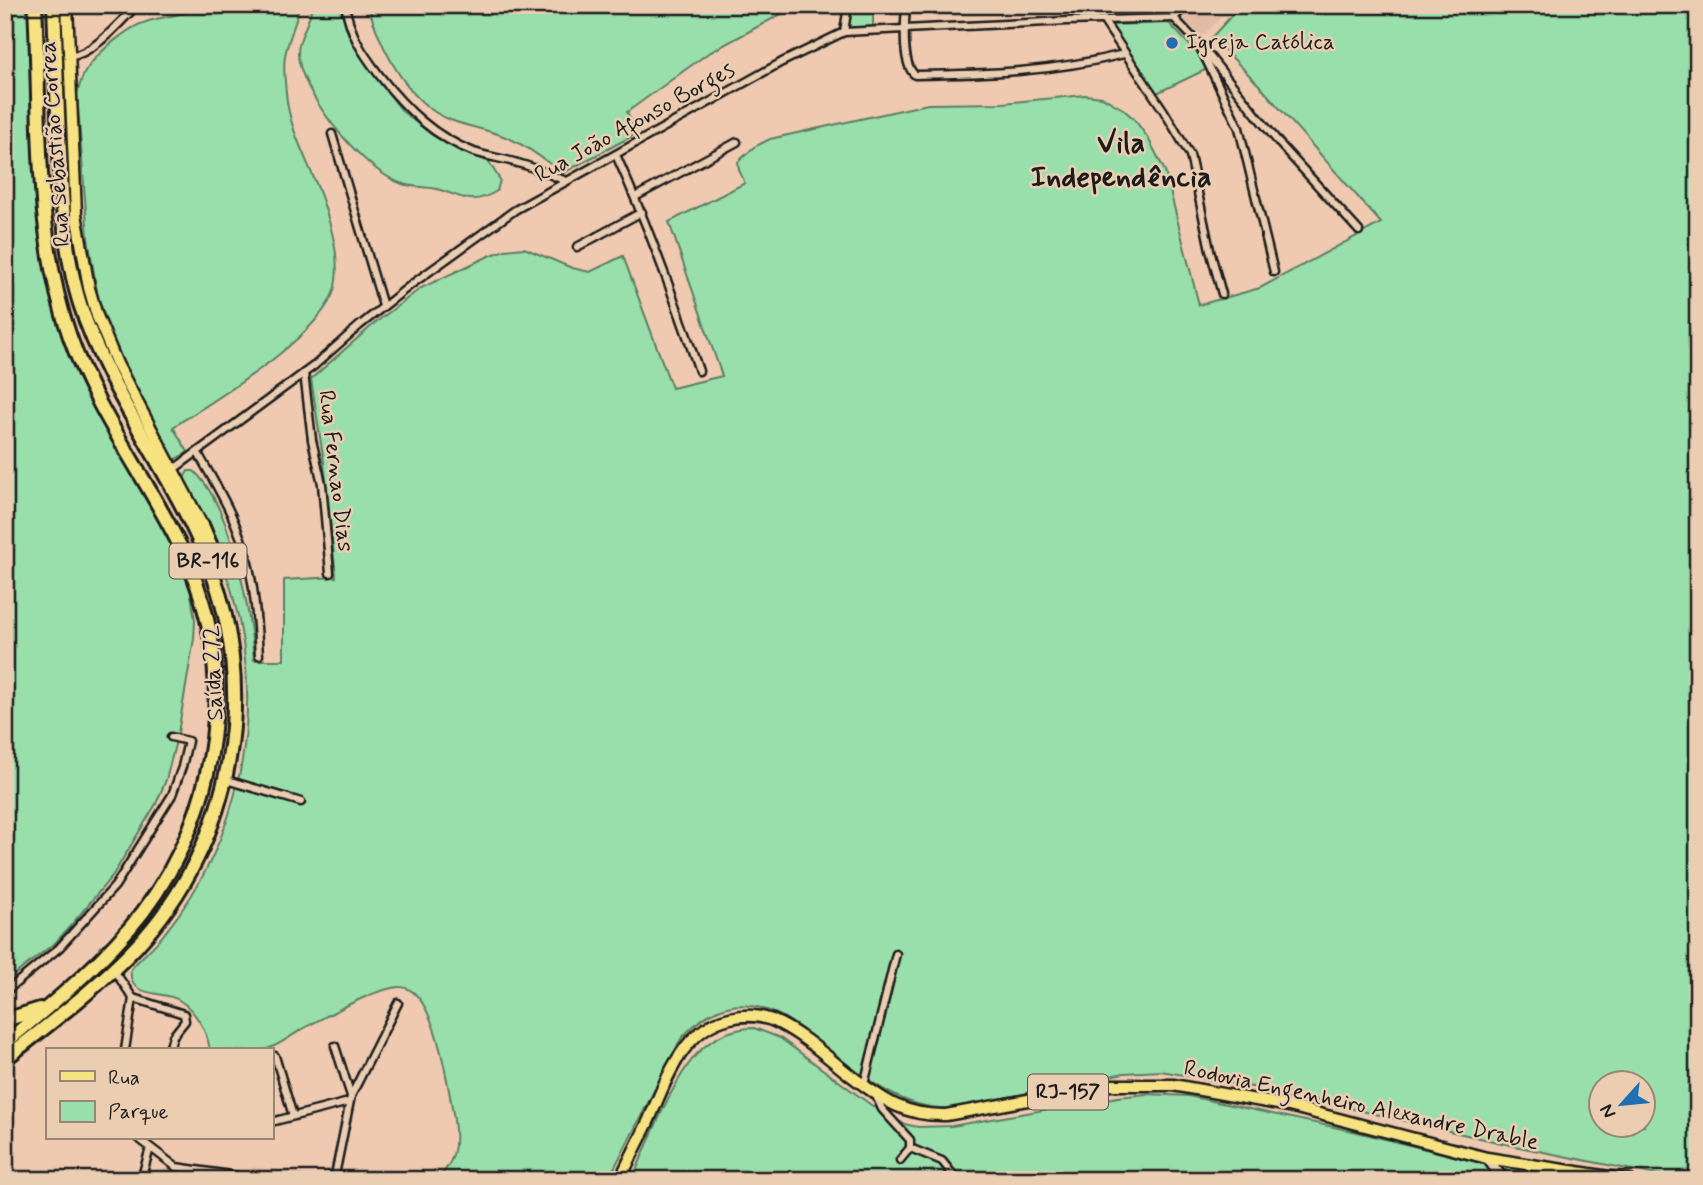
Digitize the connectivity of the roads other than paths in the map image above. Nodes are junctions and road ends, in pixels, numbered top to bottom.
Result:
1 (35, 5) edge
2 (54, 5) edge
3 (67, 5) edge
4 (137, 5) edge
5 (345, 5) edge
6 (848, 5) edge
7 (906, 5) edge
8 (1186, 5) edge
9 (1174, 18) junction
10 (1103, 20) junction
11 (904, 31) junction
12 (844, 32) junction
13 (1198, 43) junction
14 (1124, 54) junction
15 (68, 57) junction
16 (332, 134) dead end
17 (737, 142) dead end
18 (616, 155) junction
19 (566, 181) junction
20 (635, 197) junction
21 (642, 212) junction
22 (1359, 231) dead end
23 (577, 247) dead end
24 (1274, 272) dead end
25 (1222, 294) dead end
26 (383, 306) junction
27 (699, 371) dead end
28 (304, 373) junction
29 (198, 453) junction
30 (174, 469) junction
31 (202, 526) joint
32 (330, 573) dead end
33 (259, 655) dead end
34 (171, 737) dead end
35 (230, 781) junction
36 (301, 802) dead end
37 (896, 954) dead end
38 (124, 958) junction
39 (113, 969) junction
40 (71, 986) junction
41 (5, 992) edge
42 (133, 998) junction
43 (398, 1003) dead end
44 (5, 1020) edge
45 (335, 1046) dead end
46 (125, 1048) edge
47 (170, 1048) edge
48 (8, 1052) edge
49 (275, 1056) dead end
50 (5, 1070) edge
51 (864, 1086) junction
52 (874, 1093) junction
53 (350, 1099) junction
54 (293, 1116) junction
55 (273, 1121) edge
56 (140, 1140) edge
57 (150, 1148) junction
58 (910, 1148) junction
59 (1488, 1158) junction
60 (900, 1160) dead end
61 (141, 1180) edge
62 (245, 1180) edge
63 (334, 1180) edge
64 (620, 1180) edge
65 (957, 1180) edge
66 (1504, 1180) edge
67 (1629, 1180) edge

1 - 40 highway, BR-116
2 - 38 highway, BR-116
3 - 15 main road, Rua Sebastião Correa
4 - 15 street
5 - 19 street
6 - 12 street
7 - 11 street
8 - 9 street
9 - 10 street, Rua João Afonso Borges
9 - 13 street
10 - 11 street, Rua João Afonso Borges
10 - 14 street
11 - 12 street, Rua João Afonso Borges
11 - 14 street
12 - 18 street, Rua João Afonso Borges
13 - 22 street
13 - 24 street
14 - 25 street
15 - 30 main road, Rua Sebastião Correa
16 - 26 street
17 - 20 street
18 - 19 street, Rua João Afonso Borges
18 - 20 street
19 - 26 street, Rua João Afonso Borges
20 - 21 street
21 - 23 street
21 - 27 street
26 - 28 street, Rua João Afonso Borges
28 - 29 street, Rua João Afonso Borges
28 - 32 street, Rua Fernao Dias
29 - 30 street, Rua João Afonso Borges
29 - 33 street
30 - 31 main road, Rua Sebastião Correa
31 - 35 highway, Saída 272
34 - 41 street
35 - 36 street
35 - 38 highway, Saída 272
37 - 51 street
38 - 39 highway, BR-116
39 - 42 street
39 - 48 highway, BR-116
40 - 44 highway
40 - 48 highway, BR-116
42 - 46 street
42 - 47 street
43 - 53 street
45 - 53 street
48 - 50 highway
49 - 54 street
51 - 52 main road, Rodovia Engenheiro Alexandre Drable / RJ-157
51 - 64 main road, Rodovia Engenheiro Alexandre Drable / RJ-157
52 - 58 street
52 - 59 main road, Rodovia Engenheiro Alexandre Drable / RJ-157
53 - 54 street
53 - 63 street
54 - 55 street
56 - 57 street
57 - 61 street
57 - 62 street
58 - 60 street
58 - 65 street
59 - 66 street
59 - 67 main road, Rodovia Engenheiro Alexandre Drable / RJ-157

